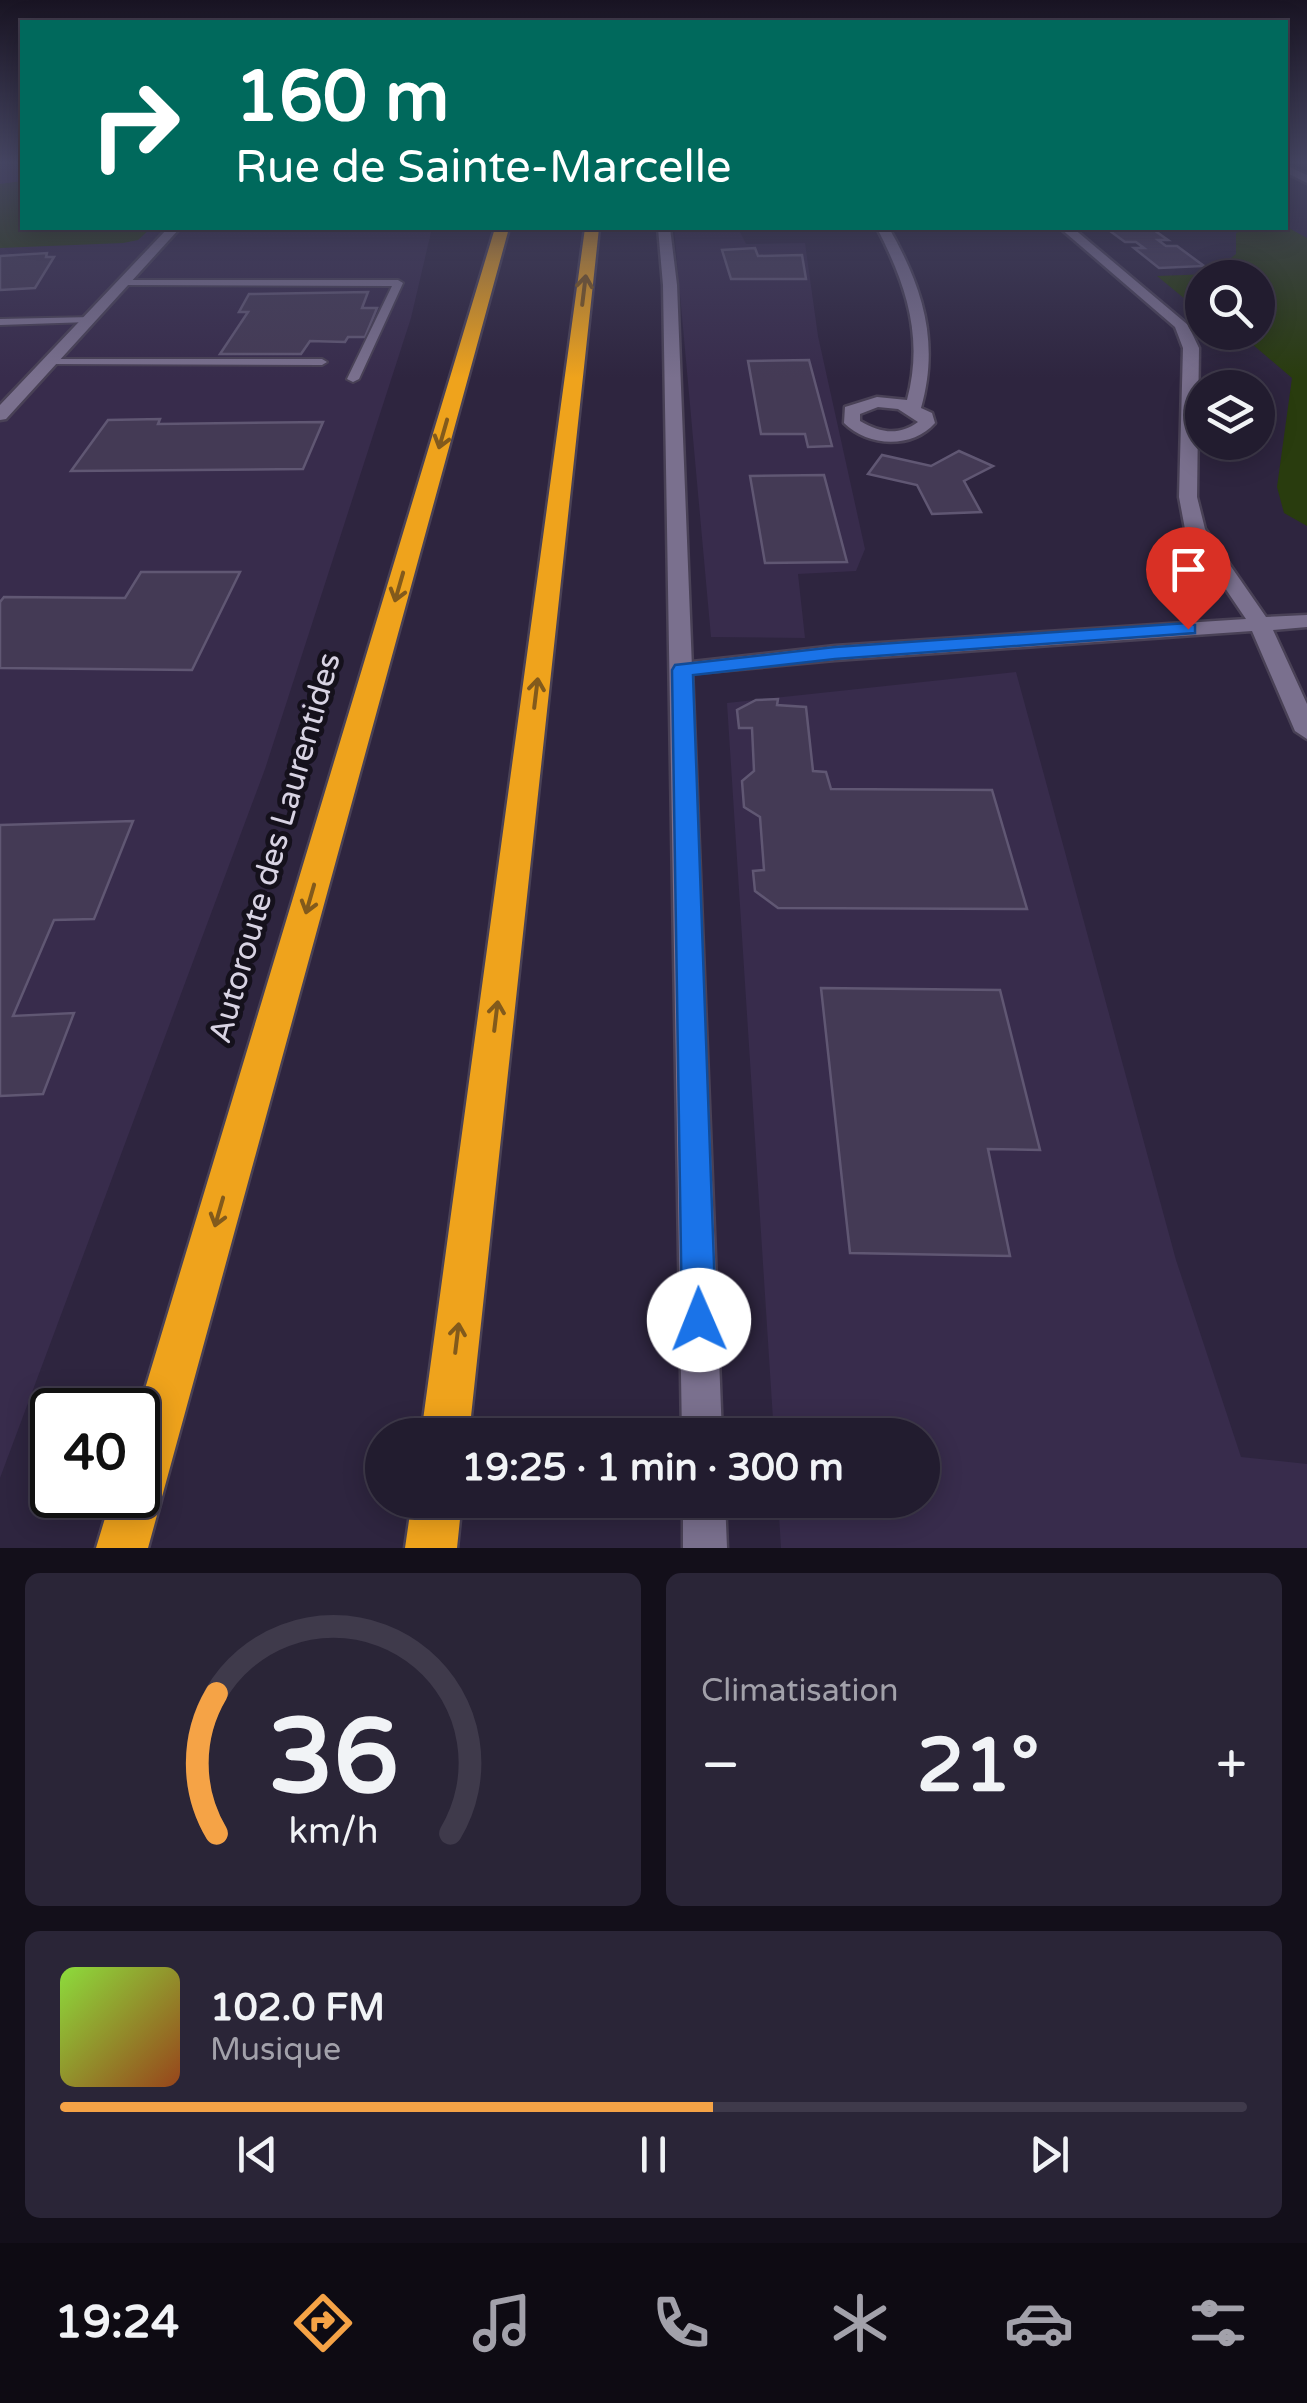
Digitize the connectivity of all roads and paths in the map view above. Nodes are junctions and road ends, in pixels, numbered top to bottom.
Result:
1 (169, 233) edge
2 (498, 233) edge
3 (591, 233) edge
4 (665, 233) edge
5 (886, 233) edge
6 (1072, 233) edge
7 (123, 282) junction
8 (89, 319) junction
9 (0, 322) edge
10 (50, 362) junction
11 (322, 362) dead end
12 (353, 379) dead end
13 (913, 408) dead end
14 (0, 415) edge
15 (1307, 620) edge
16 (1260, 624) junction
17 (682, 670) junction
18 (1307, 731) edge
19 (160, 1414) edge
20 (447, 1418) edge
21 (702, 1418) edge
22 (130, 1518) edge
23 (435, 1518) edge
24 (704, 1518) edge
25 (122, 1548) edge
26 (431, 1548) edge
27 (705, 1548) edge

1 - 7 street
2 -> 19 highway, Autoroute des Laurentides
20 -> 3 highway
4 - 17 street
5 - 13 street
6 - 16 street
7 - 8 street
7 - 12 lane
8 - 9 lane
8 - 10 street
10 - 11 lane
10 - 14 street
15 - 16 street
16 - 17 street
16 - 18 street
17 - 21 street
22 - 25 highway, Autoroute des Laurentides
23 - 26 highway
24 - 27 street

